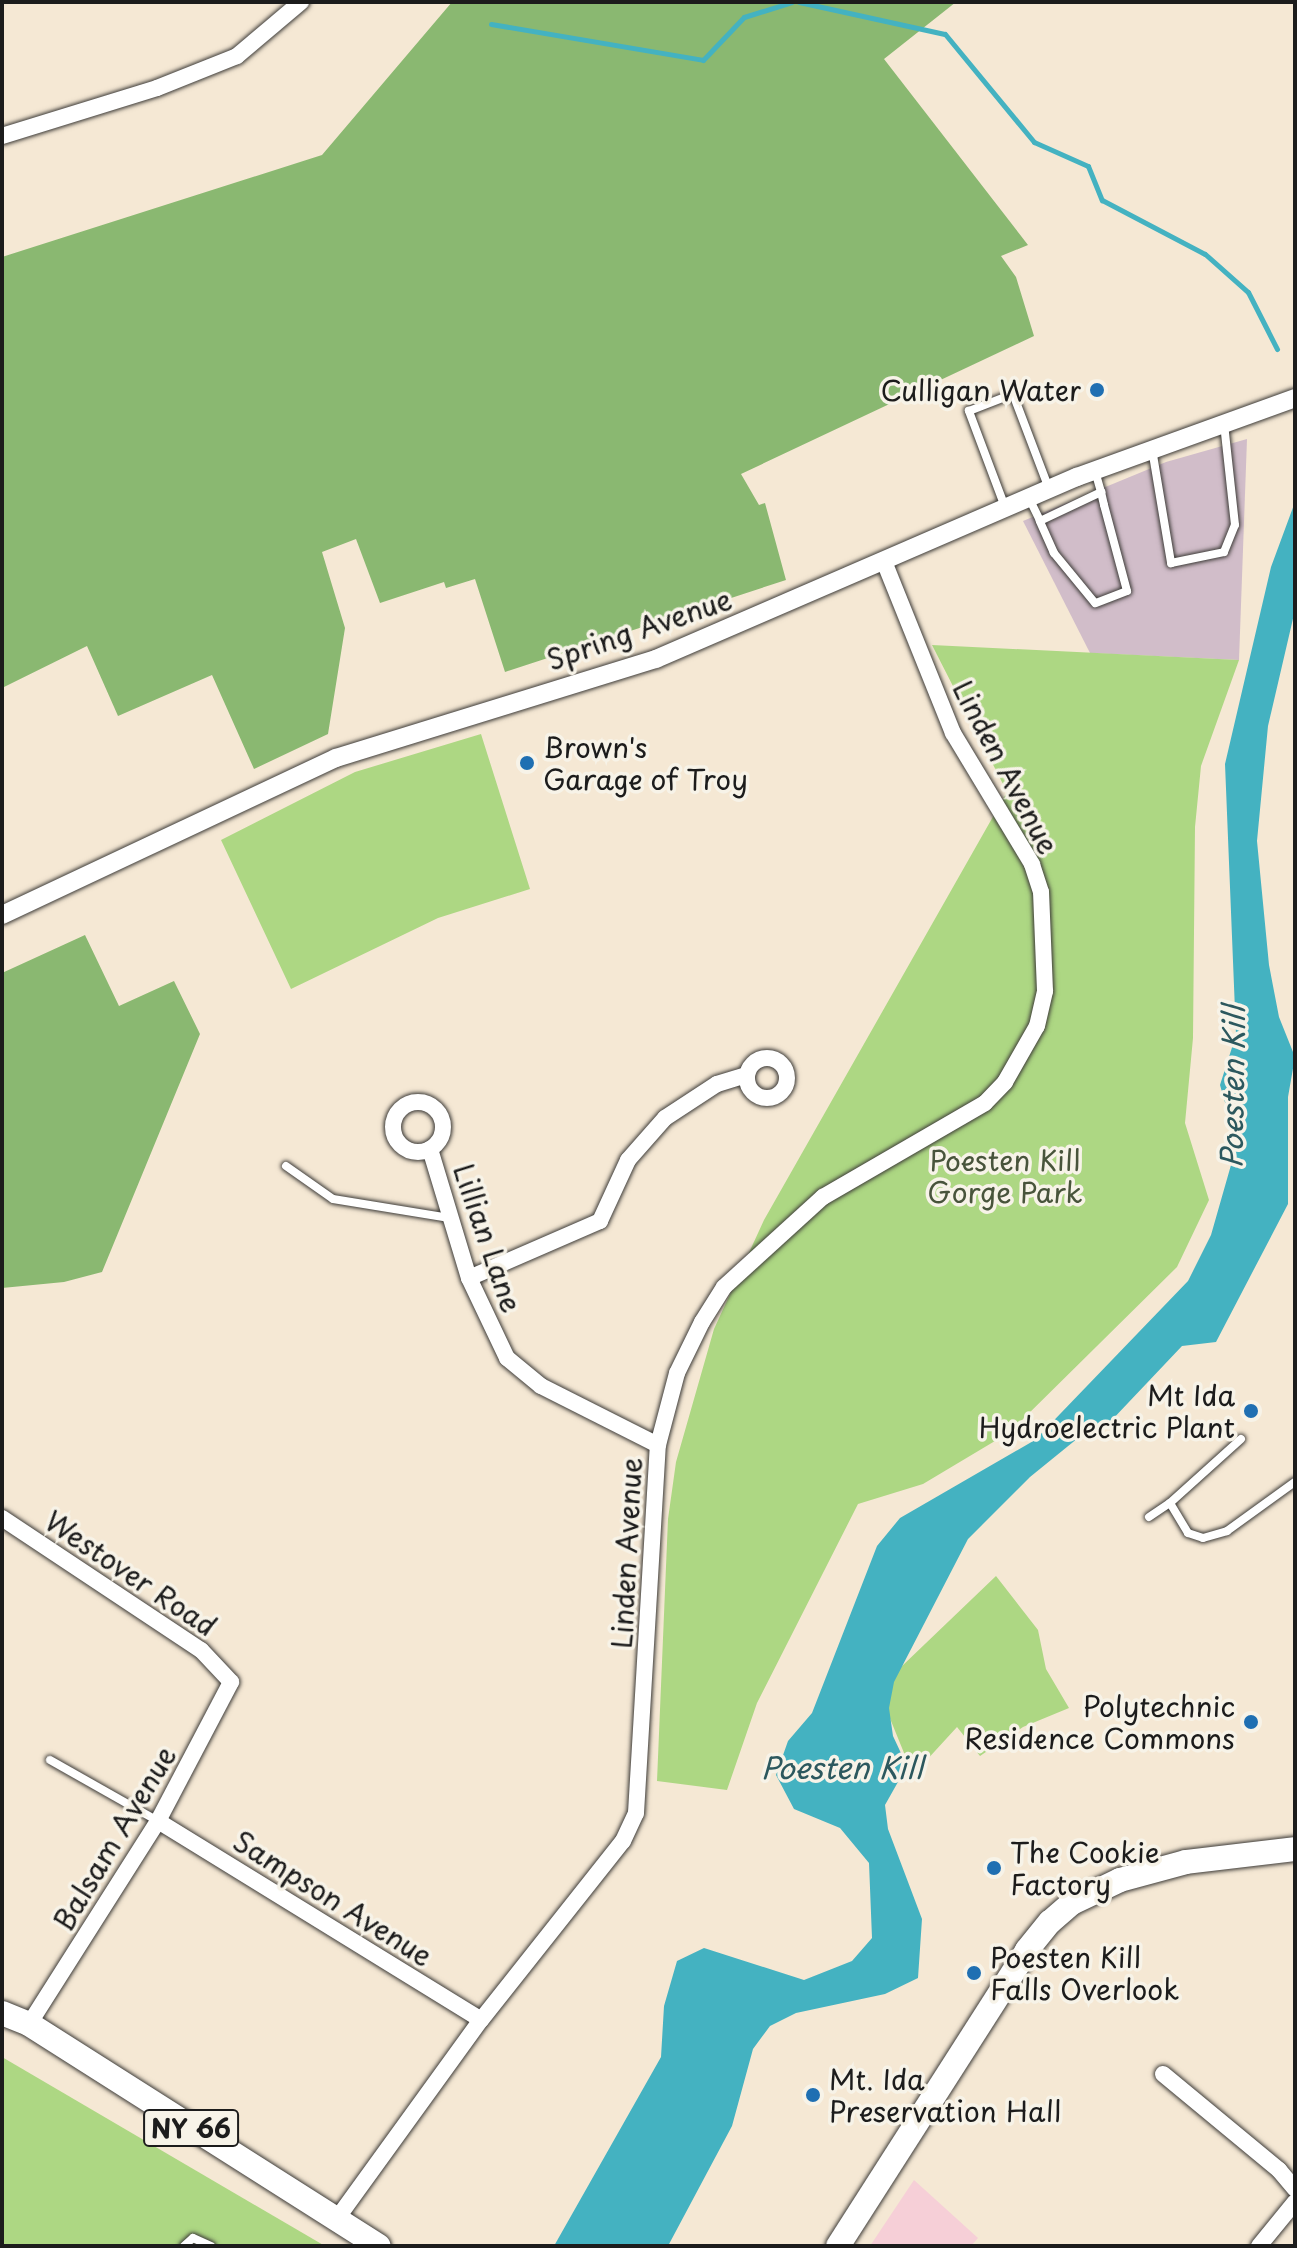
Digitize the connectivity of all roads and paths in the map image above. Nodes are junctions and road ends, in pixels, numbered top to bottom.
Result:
1 (301, 2) edge
2 (2, 136) edge
3 (1295, 398) edge
4 (1224, 422) junction
5 (1152, 448) junction
6 (1095, 470) junction
7 (1049, 489) junction
8 (1101, 492) junction
9 (1029, 498) junction
10 (1006, 509) junction
11 (1040, 521) junction
12 (885, 564) junction
13 (2, 915) edge
14 (747, 1075) dead end
15 (430, 1149) dead end
16 (286, 1166) dead end
17 (451, 1218) junction
18 (469, 1278) junction
19 (1241, 1439) dead end
20 (658, 1445) junction
21 (1295, 1482) edge
22 (1170, 1503) junction
23 (1149, 1517) dead end
24 (2, 1518) edge
25 (227, 1676) joint
26 (50, 1760) dead end
27 (158, 1821) junction
28 (1295, 1849) edge
29 (2, 2013) edge
30 (481, 2020) junction
31 (29, 2024) junction
32 (1163, 2074) dead end
33 (1295, 2189) edge
34 (1295, 2202) edge
35 (336, 2220) junction
36 (184, 2246) edge
37 (211, 2246) edge
38 (379, 2246) edge
39 (838, 2246) edge
40 (1259, 2246) edge

1 - 2 street
3 - 4 street, Spring Avenue
4 - 5 street, Spring Avenue
4 - 5 lane
5 - 6 street, Spring Avenue
6 - 7 street, Spring Avenue
6 - 8 lane
7 - 9 street, Spring Avenue
7 - 10 lane
8 - 11 lane
8 - 11 lane
9 - 10 street, Spring Avenue
9 - 11 lane
10 - 12 street, Spring Avenue
12 - 13 street, Spring Avenue
12 - 20 street, Linden Avenue
14 - 18 street
15 - 17 street, Lillian Lane
16 - 17 lane
17 - 18 street, Lillian Lane
18 - 20 street, Lillian Lane
19 - 22 lane
20 - 30 street, Linden Avenue
21 - 22 lane
22 - 23 lane
24 - 25 street, Westover Road
25 - 27 street, Balsam Avenue
26 - 27 lane
27 - 30 street, Sampson Avenue
27 - 31 street, Balsam Avenue
28 - 39 main road
29 - 31 main road, NY 66
30 - 35 street, Linden Avenue
31 - 35 main road, NY 66
32 - 33 street
34 - 40 street
35 - 38 main road, NY 66
36 - 37 lane

